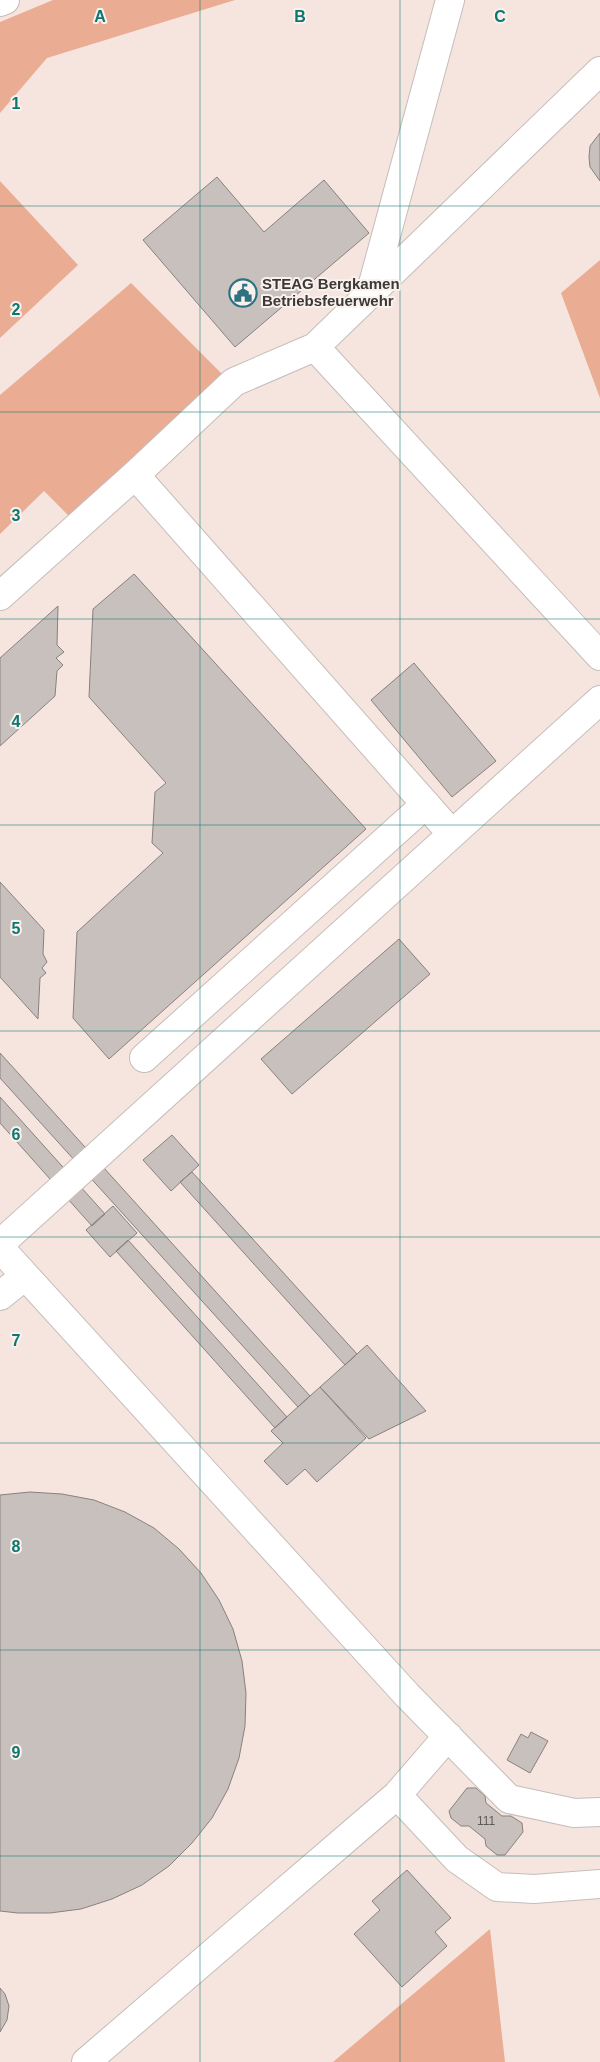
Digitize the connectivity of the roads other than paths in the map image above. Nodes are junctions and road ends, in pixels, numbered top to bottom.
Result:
1 (5, 0) edge
2 (450, 0) edge
3 (0, 2) edge
4 (600, 71) edge
5 (371, 292) junction
6 (315, 347) junction
7 (135, 475) junction
8 (0, 596) edge
9 (600, 656) edge
10 (600, 700) edge
11 (426, 804) junction
12 (452, 834) junction
13 (144, 1058) dead end
14 (0, 1244) edge
15 (0, 1248) edge
16 (25, 1276) junction
17 (0, 1296) edge
18 (448, 1736) junction
19 (397, 1795) junction
20 (600, 1812) edge
21 (600, 1884) edge
22 (86, 2062) edge

1 - 3 lane
2 - 5 lane
4 - 5 lane
5 - 6 lane
6 - 7 lane
6 - 9 lane
7 - 8 lane
7 - 11 lane
10 - 12 lane
11 - 12 lane
11 - 13 lane
12 - 14 lane
15 - 16 lane
16 - 17 lane
16 - 18 lane
18 - 19 lane
18 - 20 lane
19 - 21 lane
19 - 22 lane

